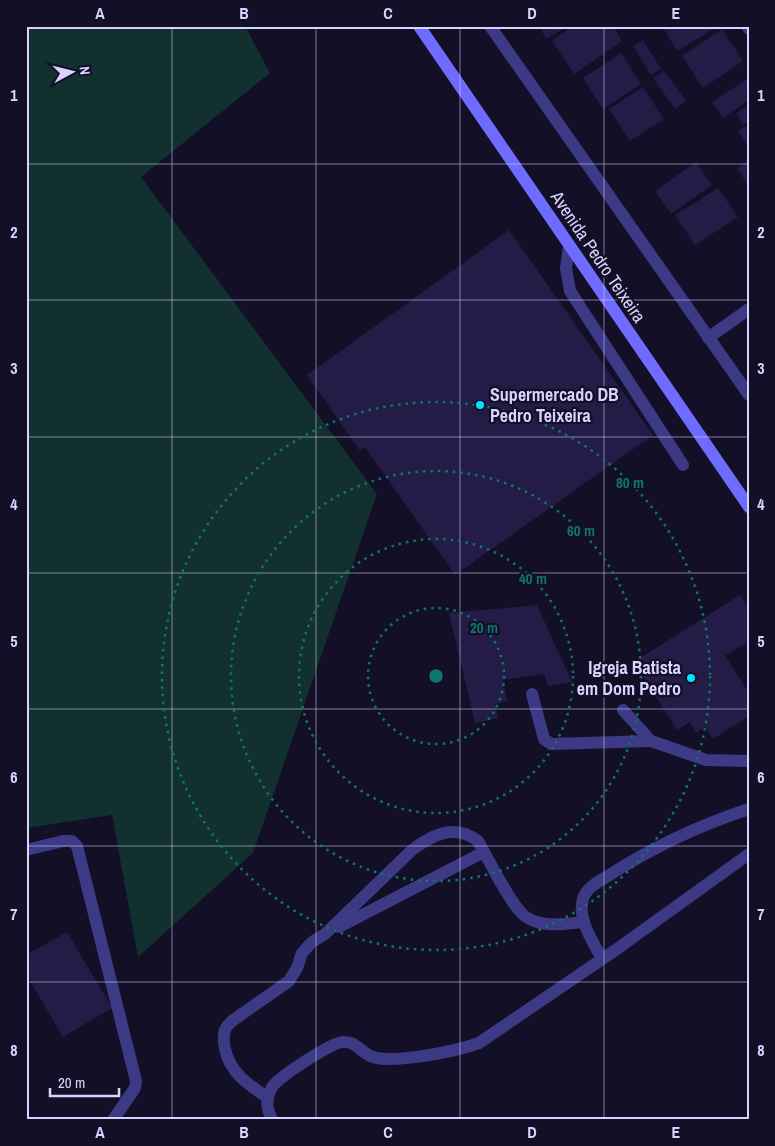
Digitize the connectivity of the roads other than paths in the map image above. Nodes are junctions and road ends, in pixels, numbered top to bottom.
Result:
1 (419, 26) edge
2 (490, 26) edge
3 (570, 246) junction
4 (749, 309) edge
5 (708, 338) junction
6 (749, 395) edge
7 (683, 465) dead end
8 (749, 507) edge
9 (532, 694) dead end
10 (623, 710) dead end
11 (650, 741) junction
12 (749, 761) edge
13 (749, 809) edge
14 (26, 850) edge
15 (484, 852) junction
16 (749, 854) edge
17 (584, 922) junction
18 (325, 934) junction
19 (602, 959) junction
20 (268, 1098) junction
21 (113, 1120) edge
22 (272, 1120) edge

1 - 3 street, Avenida Pedro Teixeira
2 - 5 street
3 - 7 street
3 - 8 street, Avenida Pedro Teixeira
4 - 5 street
5 - 6 street
9 - 11 street
10 - 11 street
11 - 12 street
13 - 17 street
14 - 21 street
15 - 17 street
15 - 18 street
15 - 18 street
16 - 19 street
17 - 19 street
18 - 20 street
19 - 20 street
20 - 22 street

